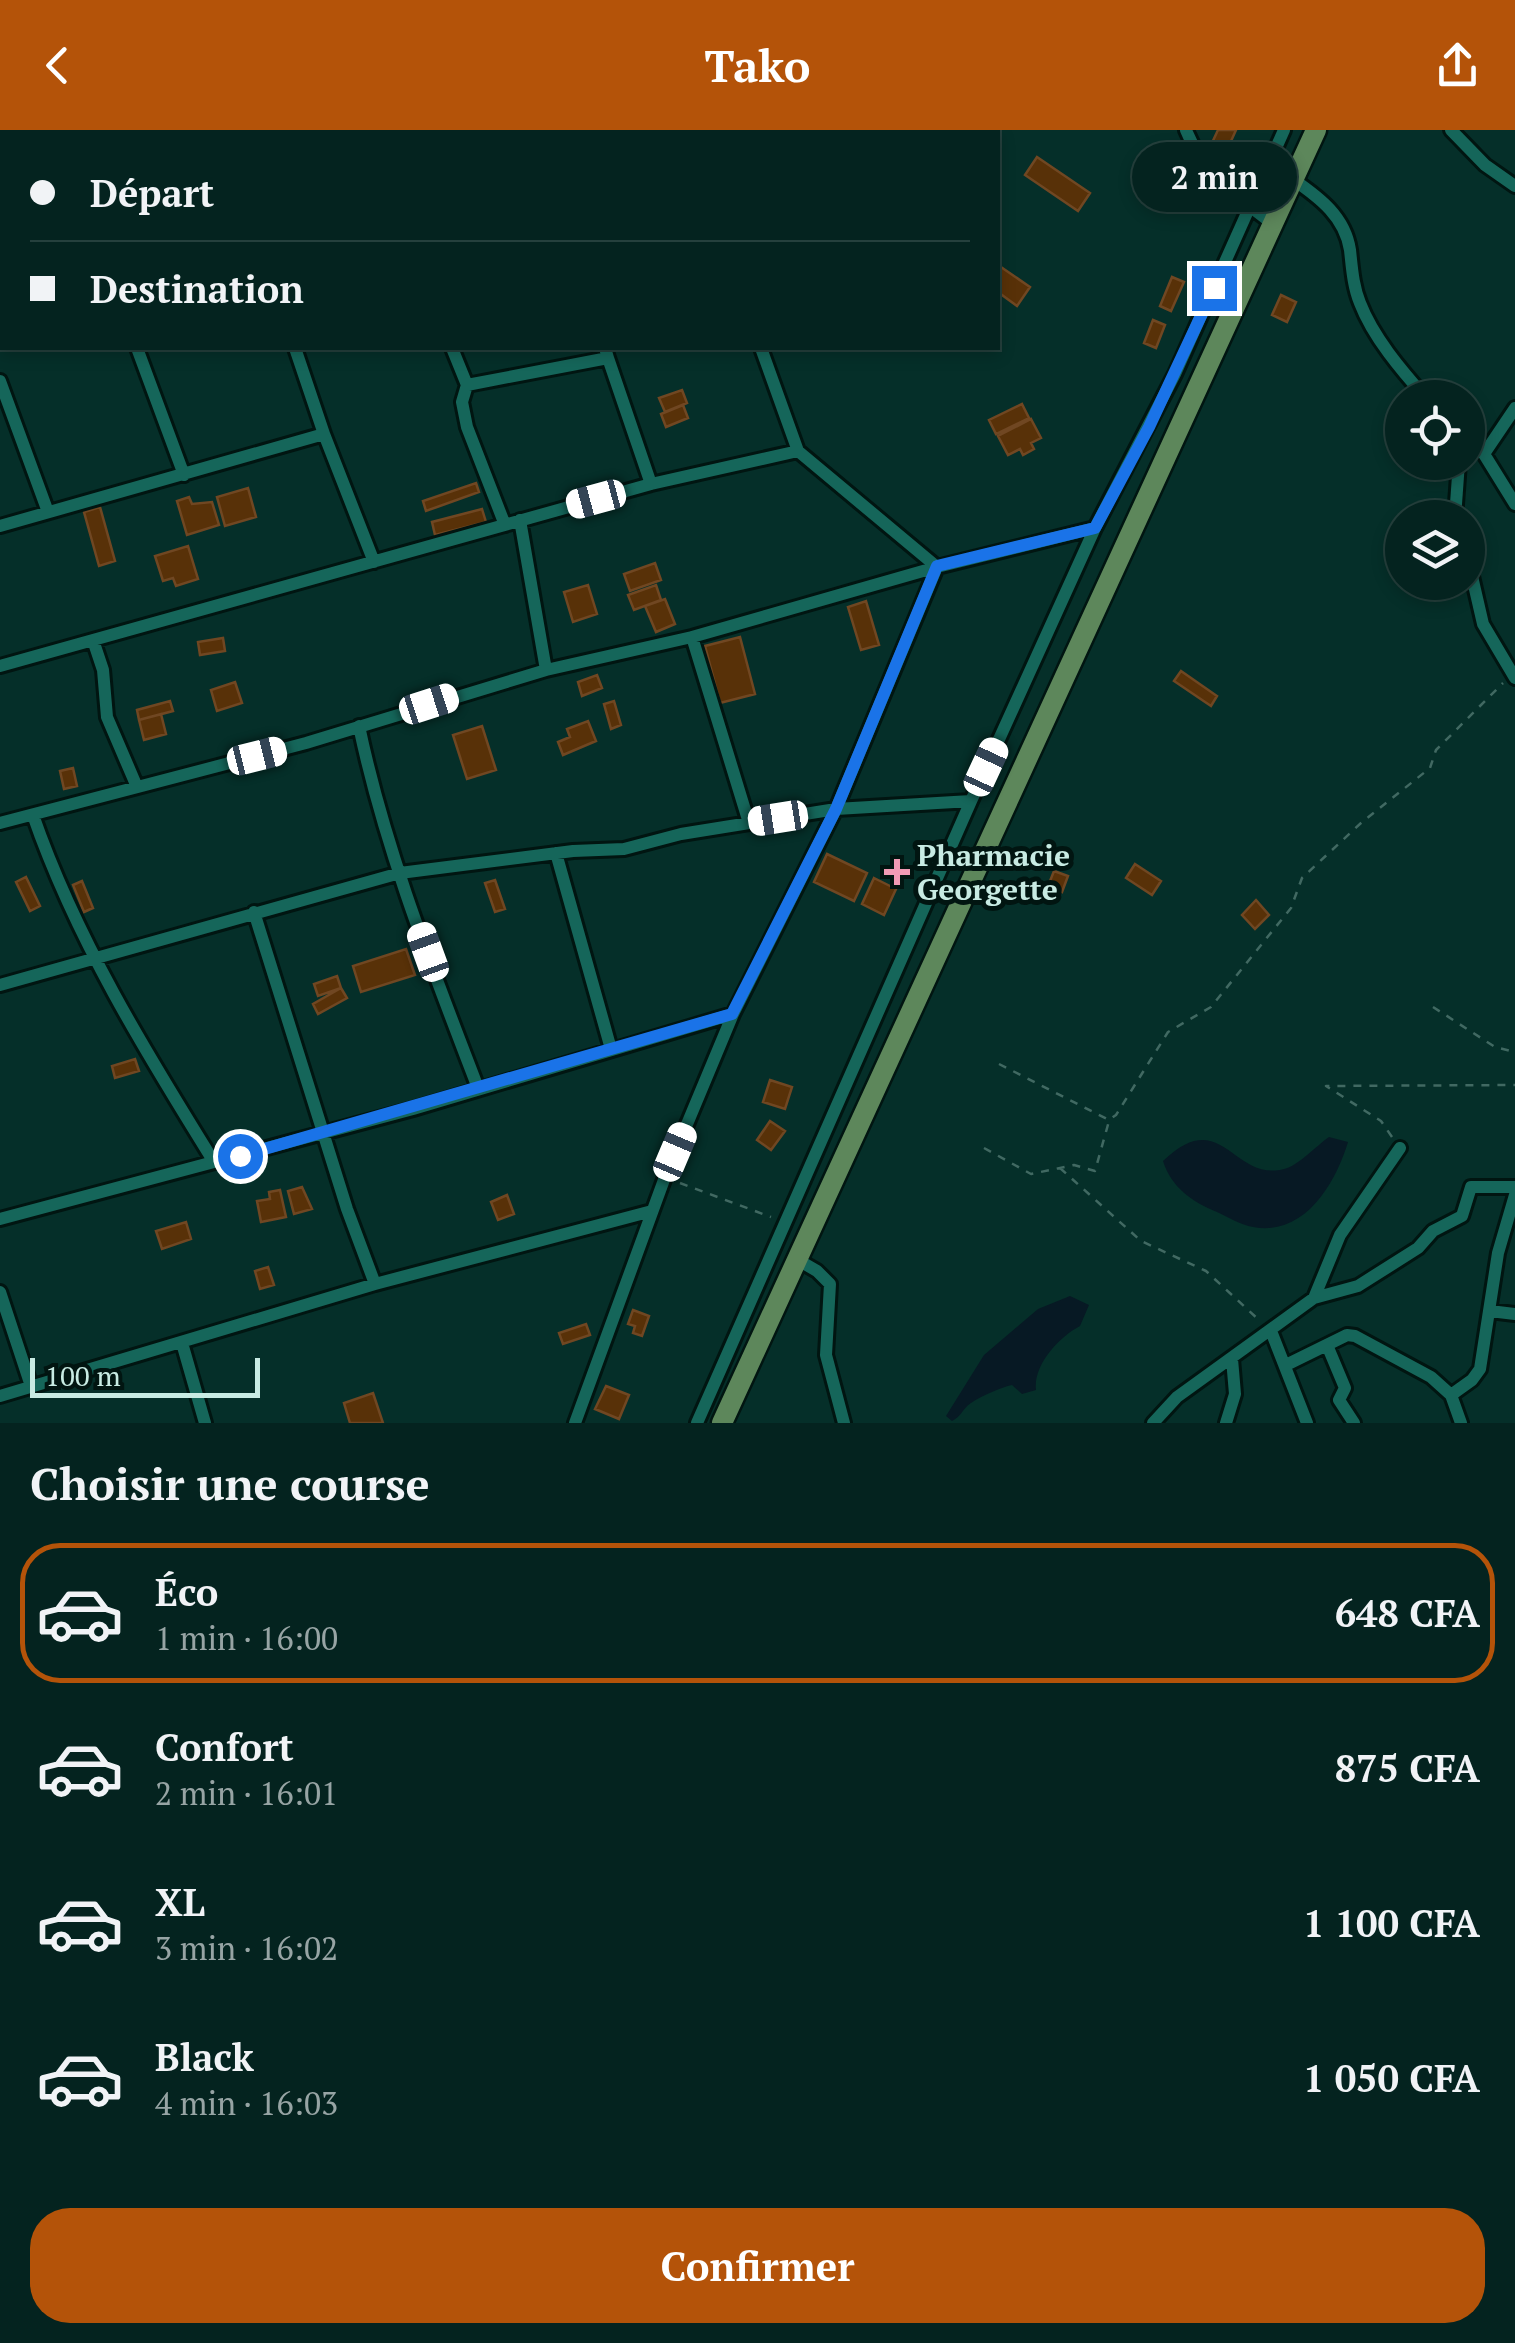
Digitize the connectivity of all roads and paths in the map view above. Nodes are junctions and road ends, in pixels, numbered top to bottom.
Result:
1 (1186, 130) edge
2 (1284, 130) edge
3 (1316, 130) edge
4 (1450, 130) edge
5 (1294, 180) junction
6 (1515, 186) edge
7 (1251, 206) junction
8 (1274, 224) junction
9 (138, 350) edge
10 (296, 350) edge
11 (453, 350) edge
12 (763, 350) edge
13 (606, 353) edge
14 (1410, 380) edge
15 (0, 381) edge
16 (466, 385) junction
17 (1515, 408) edge
18 (324, 434) junction
19 (798, 450) junction
20 (1485, 453) edge
21 (1485, 456) edge
22 (184, 475) junction
23 (651, 484) junction
24 (1515, 504) edge
25 (48, 512) junction
26 (520, 520) junction
27 (505, 524) junction
28 (0, 526) edge
29 (1095, 528) junction
30 (374, 562) junction
31 (937, 566) junction
32 (1478, 600) edge
33 (692, 637) junction
34 (93, 640) junction
35 (0, 666) edge
36 (546, 670) junction
37 (1514, 675) edge
38 (359, 726) junction
39 (137, 787) junction
40 (971, 801) junction
41 (836, 809) junction
42 (33, 815) junction
43 (0, 823) edge
44 (749, 823) junction
45 (556, 854) junction
46 (400, 873) junction
47 (254, 912) junction
48 (97, 956) junction
49 (0, 985) edge
50 (1433, 1007) dead end
51 (732, 1014) junction
52 (611, 1049) junction
53 (1515, 1052) edge
54 (999, 1064) dead end
55 (1515, 1085) edge
56 (478, 1088) junction
57 (1109, 1120) junction
58 (324, 1132) junction
59 (984, 1148) dead end
60 (1400, 1148) joint
61 (214, 1162) junction
62 (1060, 1168) junction
63 (665, 1177) junction
64 (1515, 1187) edge
65 (1515, 1195) edge
66 (652, 1212) junction
67 (0, 1220) edge
68 (786, 1223) junction
69 (798, 1260) junction
70 (375, 1284) junction
71 (0, 1292) edge
72 (1314, 1298) junction
73 (1490, 1311) junction
74 (1515, 1314) edge
75 (1270, 1330) junction
76 (182, 1343) junction
77 (1327, 1345) junction
78 (1232, 1359) junction
79 (1286, 1365) junction
80 (30, 1386) junction
81 (1451, 1395) junction
82 (0, 1396) edge
83 (205, 1423) edge
84 (574, 1423) edge
85 (697, 1423) edge
86 (722, 1423) edge
87 (844, 1423) edge
88 (1152, 1423) edge
89 (1226, 1423) edge
90 (1307, 1423) edge
91 (1354, 1423) edge
92 (1462, 1423) edge

1 - 7 street
2 - 7 street
3 - 5 main road
4 - 6 street
5 - 8 main road
5 - 14 street
7 - 8 street
7 - 29 street
8 - 69 main road
9 - 22 street
10 - 18 street
11 - 16 street
12 - 19 street
13 - 16 street
13 - 23 street
15 - 25 street
16 - 27 street
17 - 20 street
18 - 22 street
18 - 30 street
19 - 23 street
19 - 31 street
21 - 24 street
22 - 25 street
23 - 26 street
25 - 28 street
26 - 27 street
26 - 36 street
27 - 30 street
29 - 31 street
29 - 40 street
30 - 34 street
31 - 33 street
31 - 41 street
32 - 37 street
33 - 36 street
33 - 44 street
34 - 35 street
34 - 39 street
36 - 38 street
37 - 57 path
38 - 39 street
38 - 46 street
39 - 42 street
40 - 41 street
40 - 68 street
41 - 44 street
41 - 51 street
42 - 43 street
42 - 48 street
44 - 45 street
45 - 46 street
45 - 52 street
46 - 47 street
46 - 56 street
47 - 48 street
47 - 58 street
48 - 49 street
48 - 61 street
50 - 53 path
51 - 52 street
51 - 63 street
52 - 56 street
54 - 57 path
55 - 60 path
56 - 58 street
57 - 62 path
58 - 61 street
58 - 70 street
59 - 62 path
60 - 72 street
61 - 67 street
62 - 75 path
63 - 66 street
63 - 68 path
64 - 72 street
65 - 73 street
66 - 70 street
66 - 84 street
68 - 85 street
69 - 86 main road
69 - 87 street
70 - 76 street
71 - 80 street
72 - 75 street
73 - 74 street
73 - 81 street
75 - 78 street
75 - 79 street
76 - 80 street
76 - 83 street
77 - 79 street
77 - 81 street
77 - 91 street
78 - 88 street
78 - 89 street
79 - 90 street
80 - 82 street
81 - 92 street

